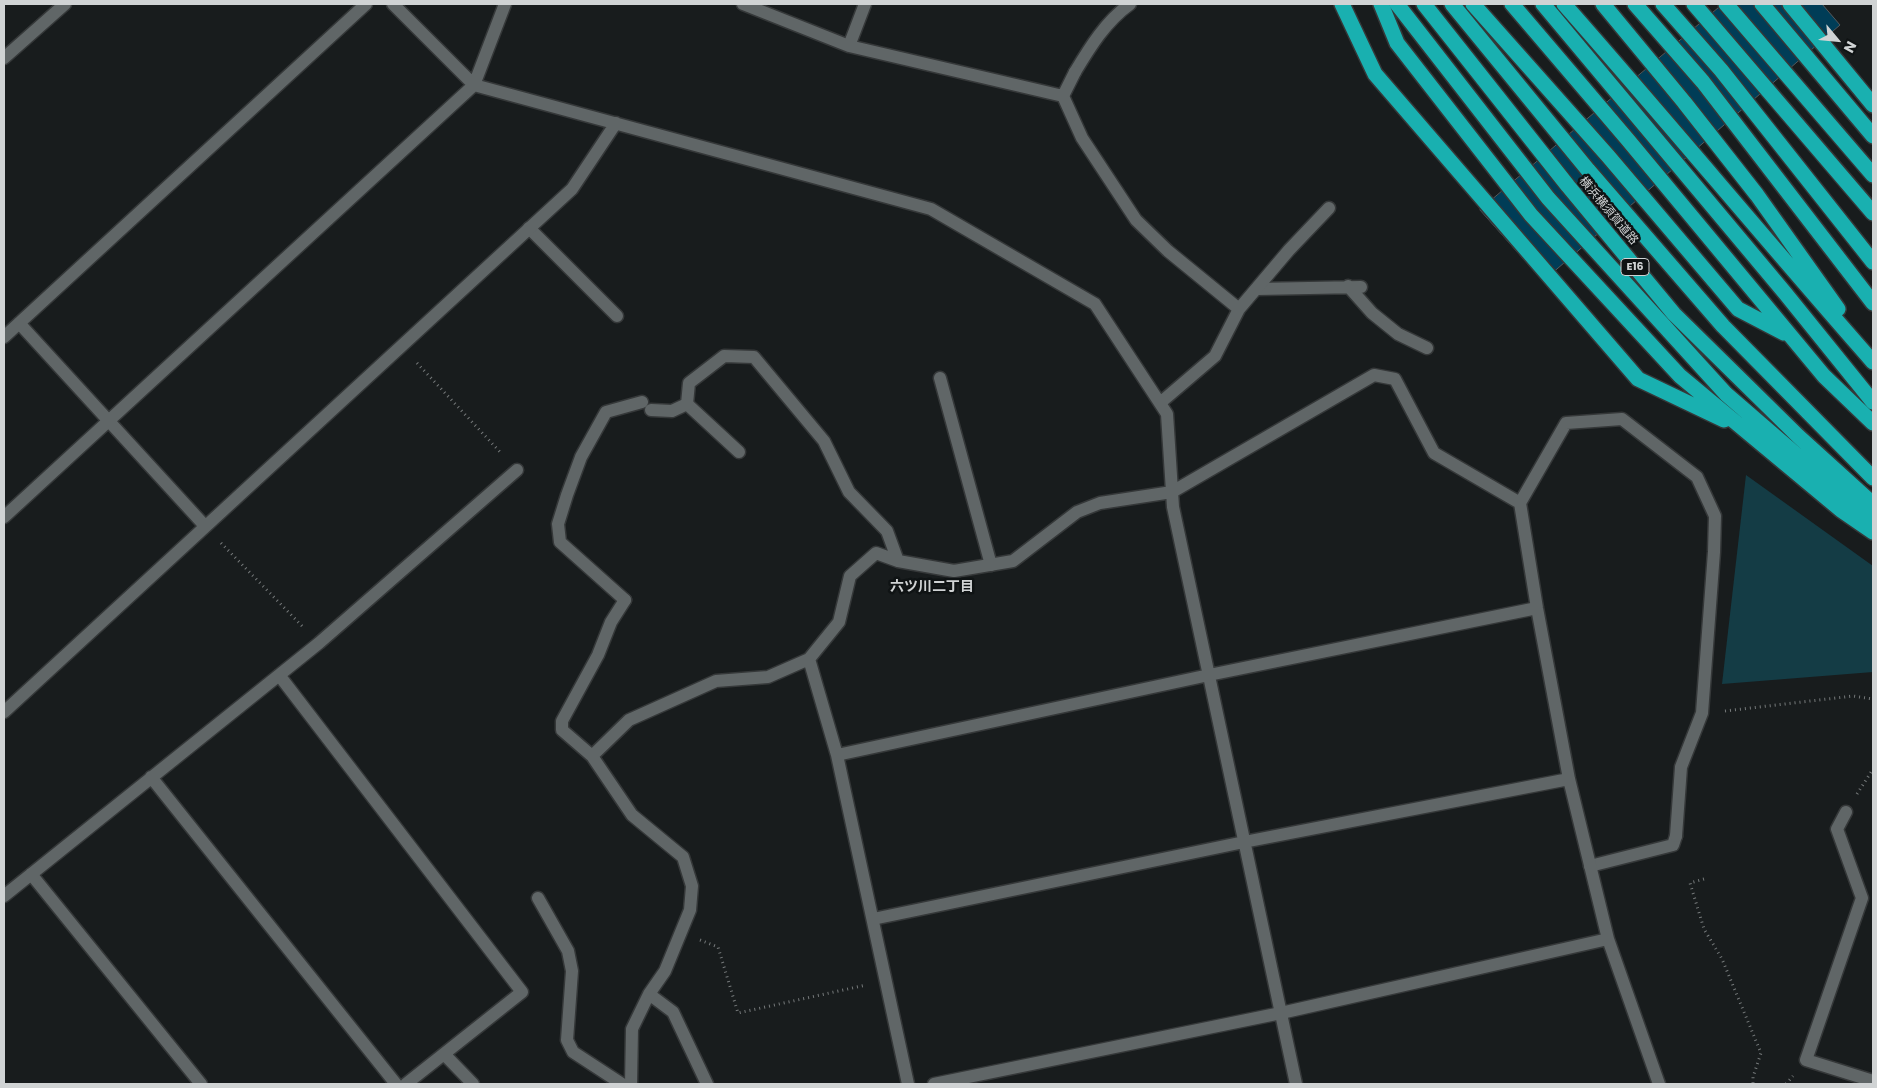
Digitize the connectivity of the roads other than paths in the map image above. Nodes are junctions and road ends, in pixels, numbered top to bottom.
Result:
1 (65, 4) edge
2 (366, 4) edge
3 (393, 4) edge
4 (505, 4) edge
5 (743, 4) edge
6 (865, 4) edge
7 (1130, 4) edge
8 (1342, 4) edge
9 (1381, 4) edge
10 (1398, 4) edge
11 (1424, 4) edge
12 (1452, 4) edge
13 (1473, 4) edge
14 (1512, 4) edge
15 (1543, 4) edge
16 (1564, 4) edge
17 (1603, 4) edge
18 (1635, 4) edge
19 (1662, 4) edge
20 (1694, 4) edge
21 (1726, 4) edge
22 (1762, 4) edge
23 (1790, 4) edge
24 (848, 46) junction
25 (4, 58) edge
26 (474, 85) junction
27 (1063, 96) junction
28 (1873, 105) edge
29 (616, 123) junction
30 (1873, 136) edge
31 (1873, 175) edge
32 (1328, 208) dead end
33 (1873, 213) edge
34 (530, 228) junction
35 (1873, 262) edge
36 (1348, 286) junction
37 (1361, 287) dead end
38 (1256, 288) junction
39 (1873, 303) edge
40 (1239, 309) junction
41 (617, 316) dead end
42 (19, 323) junction
43 (1790, 336) junction
44 (4, 337) edge
45 (1426, 348) dead end
46 (1873, 360) edge
47 (940, 378) dead end
48 (1873, 402) edge
49 (1160, 403) junction
50 (687, 404) junction
51 (108, 420) junction
52 (1873, 423) edge
53 (1744, 430) junction
54 (739, 452) dead end
55 (517, 470) road end
56 (1873, 478) edge
57 (1172, 492) junction
58 (1520, 503) junction
59 (1873, 504) edge
60 (4, 517) edge
61 (1873, 521) edge
62 (205, 526) junction
63 (1873, 532) edge
64 (898, 561) junction
65 (991, 565) junction
66 (1537, 608) junction
67 (809, 659) junction
68 (279, 674) junction
69 (1209, 675) junction
70 (4, 712) edge
71 (837, 755) junction
72 (592, 756) junction
73 (151, 777) junction
74 (1569, 779) junction
75 (1846, 812) road end
76 (1244, 842) junction
77 (1590, 866) junction
78 (31, 874) junction
79 (4, 896) edge
80 (538, 898) dead end
81 (873, 919) junction
82 (1608, 939) junction
83 (649, 994) junction
84 (1281, 1013) junction
85 (444, 1054) junction
86 (1873, 1081) edge
87 (201, 1084) edge
88 (396, 1084) edge
89 (406, 1084) edge
90 (473, 1084) edge
91 (622, 1084) edge
92 (632, 1084) edge
93 (707, 1084) edge
94 (908, 1084) edge
95 (934, 1084) edge
96 (1296, 1084) edge
97 (1659, 1084) edge

1 - 25 street
2 - 42 street
3 - 26 street
4 - 26 street
5 - 24 street
6 - 24 street
7 - 27 street
8 - 53 highway
9 - 53 highway
10 - 61 highway
11 - 59 highway, 横浜横須賀道路 / E16
12 - 56 highway
13 - 43 highway
14 - 43 highway
15 - 48 highway
16 - 46 highway
17 - 46 highway
18 - 39 highway
19 - 35 highway
20 - 33 highway
21 - 31 highway
22 - 30 highway
23 - 28 highway
24 - 27 street
26 - 29 street
26 - 51 street
27 - 40 street
29 - 34 street
29 - 49 street
32 - 38 street
34 - 41 street
34 - 62 street
36 - 37 street
36 - 38 street
36 - 45 street
38 - 40 street
40 - 49 street
42 - 44 street
42 - 51 street
43 - 52 highway
47 - 65 street
49 - 57 street
50 - 54 street
50 - 64 street
50 - 72 street
51 - 60 street
51 - 62 street
53 - 63 highway
55 - 68 street
57 - 58 street
57 - 65 street
57 - 69 street
58 - 66 street
58 - 77 street
62 - 70 street
64 - 65 street
64 - 67 street
66 - 69 street
66 - 74 street
67 - 71 street
67 - 72 street
68 - 73 street
68 - 85 street
69 - 71 street
69 - 76 street
71 - 81 street
72 - 83 street
73 - 78 street
73 - 88 street
74 - 76 street
74 - 77 street
75 - 86 street
76 - 81 street
76 - 84 street
77 - 82 street
78 - 79 street
78 - 87 street
80 - 91 street
81 - 94 street
82 - 84 street
82 - 97 street
83 - 92 street
83 - 93 street
84 - 95 street
84 - 96 street
85 - 89 street
85 - 90 street

